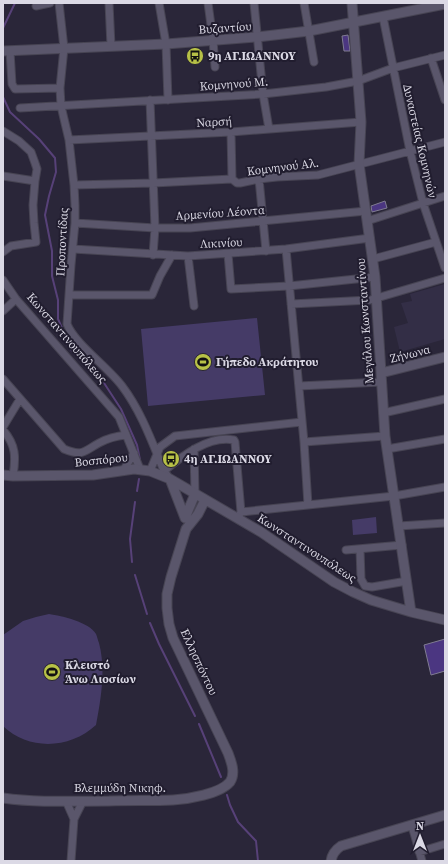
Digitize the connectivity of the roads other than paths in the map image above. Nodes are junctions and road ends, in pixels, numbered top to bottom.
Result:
1 (50, 3) edge
2 (59, 3) edge
3 (109, 3) edge
4 (159, 3) edge
5 (208, 3) edge
6 (254, 3) edge
7 (304, 3) edge
8 (352, 3) edge
9 (445, 4) edge
10 (36, 6) dead end
11 (383, 17) junction
12 (353, 23) junction
13 (309, 31) junction
14 (257, 38) junction
15 (213, 40) junction
16 (166, 44) junction
17 (111, 46) junction
18 (64, 48) junction
19 (6, 51) edge
20 (445, 54) edge
21 (431, 58) junction
22 (314, 62) dead end
23 (214, 67) dead end
24 (393, 68) junction
25 (358, 81) junction
26 (60, 88) junction
27 (264, 94) junction
28 (150, 100) junction
29 (168, 100) junction
30 (445, 100) edge
31 (61, 106) junction
32 (20, 108) dead end
33 (361, 122) junction
34 (269, 129) junction
35 (3, 131) edge
36 (231, 132) junction
37 (151, 135) junction
38 (69, 140) junction
39 (445, 142) edge
40 (410, 151) junction
41 (359, 164) junction
42 (3, 176) edge
43 (232, 179) junction
44 (259, 179) junction
45 (35, 181) junction
46 (153, 183) junction
47 (74, 185) junction
48 (445, 196) edge
49 (423, 203) junction
50 (366, 211) junction
51 (264, 221) junction
52 (367, 221) junction
53 (75, 223) junction
54 (155, 228) junction
55 (370, 238) junction
56 (436, 242) junction
57 (73, 249) junction
58 (286, 249) junction
59 (266, 251) junction
60 (3, 252) edge
61 (228, 254) junction
62 (443, 254) edge
63 (153, 255) junction
64 (172, 255) junction
65 (188, 256) junction
66 (373, 259) junction
67 (445, 268) edge
68 (375, 277) junction
69 (445, 278) edge
70 (3, 280) edge
71 (289, 286) junction
72 (69, 295) junction
73 (377, 298) junction
74 (16, 299) junction
75 (291, 304) junction
76 (194, 306) dead end
77 (3, 311) edge
78 (445, 357) edge
79 (381, 378) junction
80 (3, 379) edge
81 (299, 386) junction
82 (20, 399) junction
83 (445, 400) edge
84 (383, 413) junction
85 (302, 422) junction
86 (3, 427) edge
87 (3, 430) edge
88 (126, 435) junction
89 (385, 436) junction
90 (445, 439) edge
91 (304, 442) junction
92 (194, 449) junction
93 (387, 449) junction
94 (134, 453) junction
95 (157, 454) junction
96 (140, 469) junction
97 (123, 471) junction
98 (150, 471) junction
99 (164, 471) junction
100 (6, 476) edge
101 (170, 479) junction
102 (445, 487) edge
103 (195, 494) junction
104 (394, 496) junction
105 (205, 500) junction
106 (308, 505) junction
107 (239, 515) junction
108 (185, 518) junction
109 (445, 523) edge
110 (399, 526) junction
111 (186, 529) junction
112 (402, 545) junction
113 (360, 549) junction
114 (346, 550) dead end
115 (407, 581) junction
116 (411, 612) junction
117 (445, 620) edge
118 (232, 778) joint
119 (3, 798) edge
120 (66, 801) junction
121 (83, 801) junction
122 (445, 815) edge
123 (74, 819) junction
124 (412, 826) junction
125 (445, 844) edge
126 (419, 852) junction
127 (331, 858) edge
128 (71, 861) edge
129 (421, 861) edge

1 - 10 street
2 - 18 street, Προποντίδας
3 - 17 street
4 - 16 street
5 - 15 street
6 - 14 street
7 - 13 street
8 - 12 street, Μεγάλου Κωνσταντίνου
9 - 11 street, Βυζαντίου
11 - 12 street, Βυζαντίου
11 - 24 street, Δυναστείας Κομνηνών
12 - 13 street, Βυζαντίου
12 - 25 street, Μεγάλου Κωνσταντίνου
13 - 14 street, Βυζαντίου
13 - 22 street
14 - 15 street, Βυζαντίου
14 - 27 street
15 - 16 street, Βυζαντίου
15 - 23 street
16 - 17 street, Βυζαντίου
16 - 29 street
17 - 18 street, Βυζαντίου
18 - 19 street, Βυζαντίου
18 - 26 street, Προποντίδας
19 - 26 street
20 - 21 street, Κομνηνού Μ.
21 - 24 street, Κομνηνού Μ.
21 - 30 street
24 - 25 street, Κομνηνού Μ.
24 - 40 street, Δυναστείας Κομνηνών
25 - 27 street, Κομνηνού Μ.
25 - 33 street, Μεγάλου Κωνσταντίνου
26 - 31 street, Προποντίδας
27 - 29 street, Κομνηνού Μ.
27 - 34 street
28 - 29 street, Κομνηνού Μ.
28 - 31 street, Κομνηνού Μ.
28 - 37 street
31 - 32 street, Κομνηνού Μ.
31 - 38 street, Προποντίδας
33 - 34 street, Ναρσή
33 - 41 street, Μεγάλου Κωνσταντίνου
34 - 36 street, Ναρσή
35 - 45 street
36 - 37 street, Ναρσή
36 - 43 street
37 - 38 street, Ναρσή
37 - 46 street
38 - 47 street, Προποντίδας
39 - 40 street, Κομνηνού Αλ.
40 - 41 street, Κομνηνού Αλ.
40 - 49 street, Δυναστείας Κομνηνών
41 - 44 street, Κομνηνού Αλ.
41 - 50 street, Μεγάλου Κωνσταντίνου
42 - 45 street
43 - 44 street, Κομνηνού Αλ.
43 - 46 street, Κομνηνού Αλ.
44 - 51 street
45 - 60 street
46 - 47 street, Κομνηνού Αλ.
46 - 54 street
47 - 53 street, Προποντίδας
48 - 49 street
49 - 52 street
49 - 56 street, Δυναστείας Κομνηνών
50 - 51 street, Αρμενίου Λέοντα
50 - 52 street, Μεγάλου Κωνσταντίνου
51 - 54 street, Αρμενίου Λέοντα
51 - 59 street
52 - 55 street, Μεγάλου Κωνσταντίνου
53 - 54 street, Αρμενίου Λέοντα
53 - 57 street, Προποντίδας
54 - 63 street
55 - 58 street, Λικινίου
55 - 66 street, Μεγάλου Κωνσταντίνου
56 - 62 street, Δυναστείας Κομνηνών
56 - 66 street
57 - 63 street, Λικινίου
57 - 72 street, Προποντίδας
58 - 59 street, Λικινίου
58 - 71 street
59 - 61 street, Λικινίου
61 - 65 street, Λικινίου
61 - 71 street
62 - 67 street, Δυναστείας Κομνηνών
63 - 64 street, Λικινίου
64 - 65 street, Λικινίου
64 - 72 street
65 - 76 street
66 - 68 street, Μεγάλου Κωνσταντίνου
68 - 71 street
68 - 73 street, Μεγάλου Κωνσταντίνου
69 - 73 street
70 - 74 street, Κωνσταντινουπόλεως
71 - 75 street
72 - 95 street, Προποντίδας
73 - 75 street
73 - 79 street, Μεγάλου Κωνσταντίνου
74 - 77 street
74 - 88 street, Κωνσταντινουπόλεως
75 - 81 street
78 - 79 street, Ζήνωνα
79 - 81 street
79 - 84 street, Μεγάλου Κωνσταντίνου
80 - 82 street
81 - 85 street
82 - 86 street
82 - 88 street
83 - 84 street
84 - 89 street, Μεγάλου Κωνσταντίνου
85 - 91 street
85 - 95 street
87 - 100 street
88 - 94 street, Κωνσταντινουπόλεως
89 - 91 street
89 - 93 street, Μεγάλου Κωνσταντίνου
90 - 93 street
91 - 106 street
92 - 99 street
92 - 103 street
92 - 107 street
93 - 104 street, Μεγάλου Κωνσταντίνου
94 - 96 street, Κωνσταντινουπόλεως
94 - 97 street
95 - 98 street
95 - 99 street, Προποντίδας
96 - 97 street, Βοσπόρου
96 - 98 street, Βοσπόρου
97 - 100 street, Βοσπόρου
98 - 101 street, Βοσπόρου
99 - 101 street, Προποντίδας
101 - 103 street, Βοσπόρου
101 - 108 street
102 - 104 street
103 - 105 street, Κωνσταντινουπόλεως
103 - 108 street, Ελλησπόντου
104 - 106 street
104 - 110 street, Μεγάλου Κωνσταντίνου
105 - 107 street, Κωνσταντινουπόλεως
105 - 111 street, Ελλησπόντου
106 - 107 street
107 - 116 street, Κωνσταντινουπόλεως
108 - 111 street, Ελλησπόντου
109 - 110 street
110 - 112 street, Μεγάλου Κωνσταντίνου
111 - 118 street, Ελλησπόντου
112 - 113 street
112 - 115 street, Μεγάλου Κωνσταντίνου
113 - 114 street
113 - 115 street
115 - 116 street, Μεγάλου Κωνσταντίνου
116 - 117 street, Κωνσταντινουπόλεως
118 - 121 street, Βλεμμύδη Νικηφ.
119 - 120 street, Βλεμμύδη Νικηφ.
120 - 121 street, Βλεμμύδη Νικηφ.
120 - 123 street
121 - 123 street
122 - 124 street
123 - 128 street
124 - 126 street
124 - 127 street
125 - 126 street
126 - 129 street

